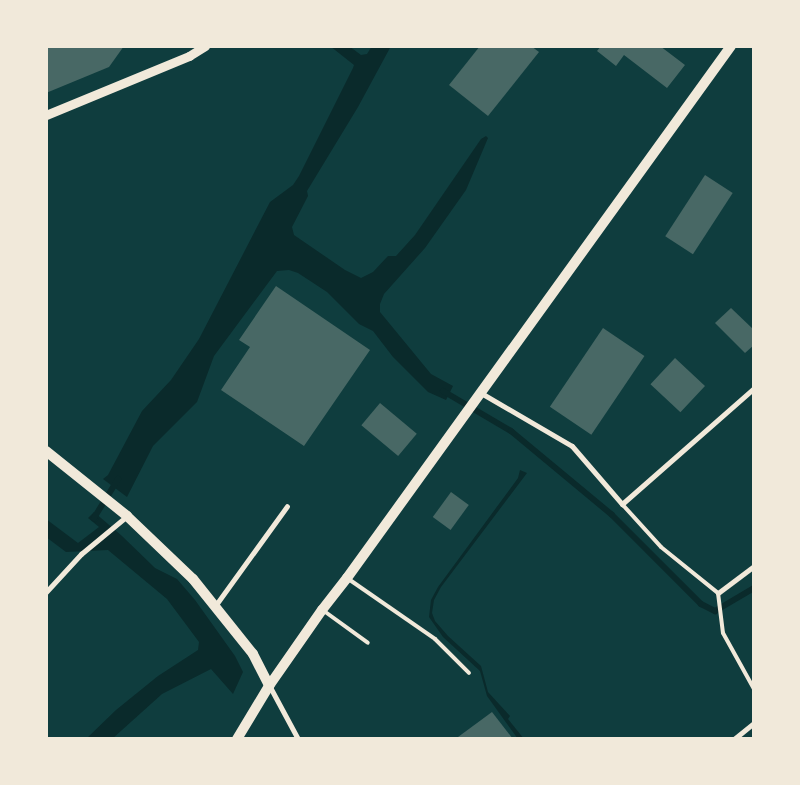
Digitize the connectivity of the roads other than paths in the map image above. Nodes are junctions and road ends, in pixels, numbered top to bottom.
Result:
1 (205, 46) edge
2 (731, 46) edge
3 (46, 115) edge
4 (754, 388) edge
5 (481, 393) junction
6 (46, 451) edge
7 (622, 504) junction
8 (287, 506) dead end
9 (127, 516) junction
10 (754, 566) edge
11 (347, 578) junction
12 (46, 592) edge
13 (718, 593) junction
14 (215, 606) junction
15 (322, 610) junction
16 (368, 644) dead end
17 (469, 673) dead end
18 (269, 686) junction
19 (754, 689) edge
20 (754, 723) edge
21 (237, 739) edge
22 (298, 739) edge
23 (734, 739) edge

1 - 3 street
2 - 5 main road
4 - 7 street
5 - 7 street
5 - 11 main road
6 - 9 main road
7 - 13 lane
8 - 14 street
9 - 12 street
9 - 14 main road
10 - 13 street
11 - 15 main road
11 - 17 lane
13 - 19 lane
14 - 18 main road
15 - 16 lane
15 - 18 main road
18 - 21 main road
18 - 22 street
20 - 23 street

